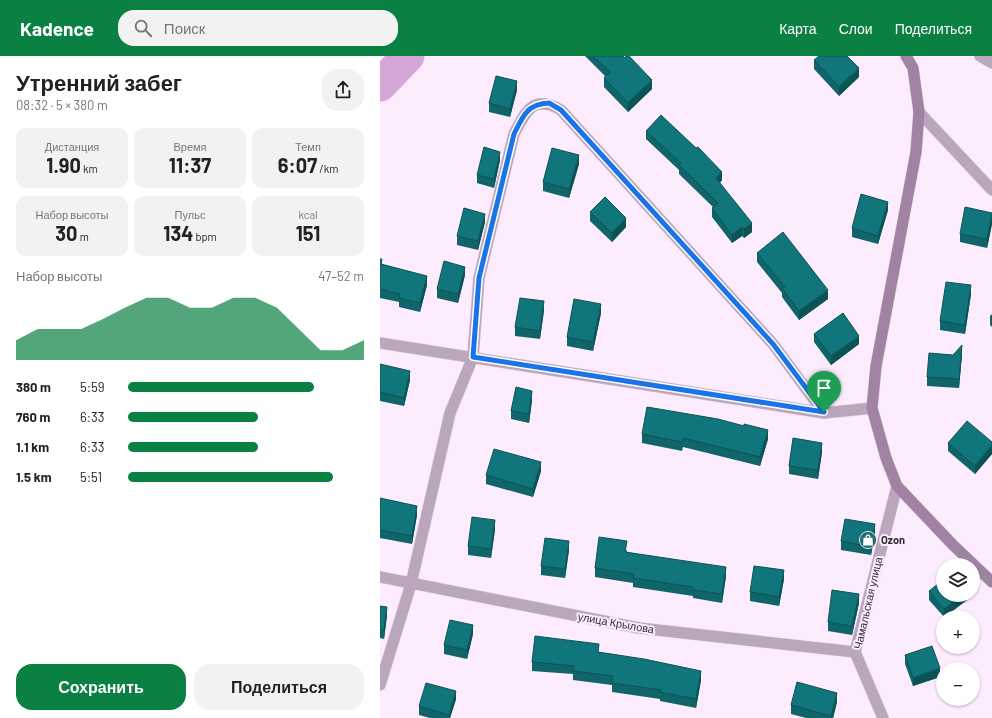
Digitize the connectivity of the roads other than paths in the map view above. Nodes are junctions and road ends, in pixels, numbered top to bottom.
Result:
1 (906, 56) edge
2 (980, 56) edge
3 (992, 63) edge
4 (920, 112) junction
5 (992, 190) edge
6 (380, 342) edge
7 (473, 357) junction
8 (872, 408) junction
9 (824, 412) junction
10 (897, 486) junction
11 (380, 577) edge
12 (992, 582) edge
13 (411, 584) junction
14 (855, 652) junction
15 (380, 685) edge
16 (883, 718) edge

1 - 4 main road
2 - 3 street
4 - 5 street
4 - 8 main road
6 - 7 street
7 - 9 street
7 - 9 street
7 - 13 street
8 - 9 street
8 - 10 main road
10 - 12 main road
10 - 14 street, Чамальская улица
11 - 13 street, улица Крылова
13 - 14 street, улица Крылова
13 - 15 street
14 - 16 street, Чамальская улица

